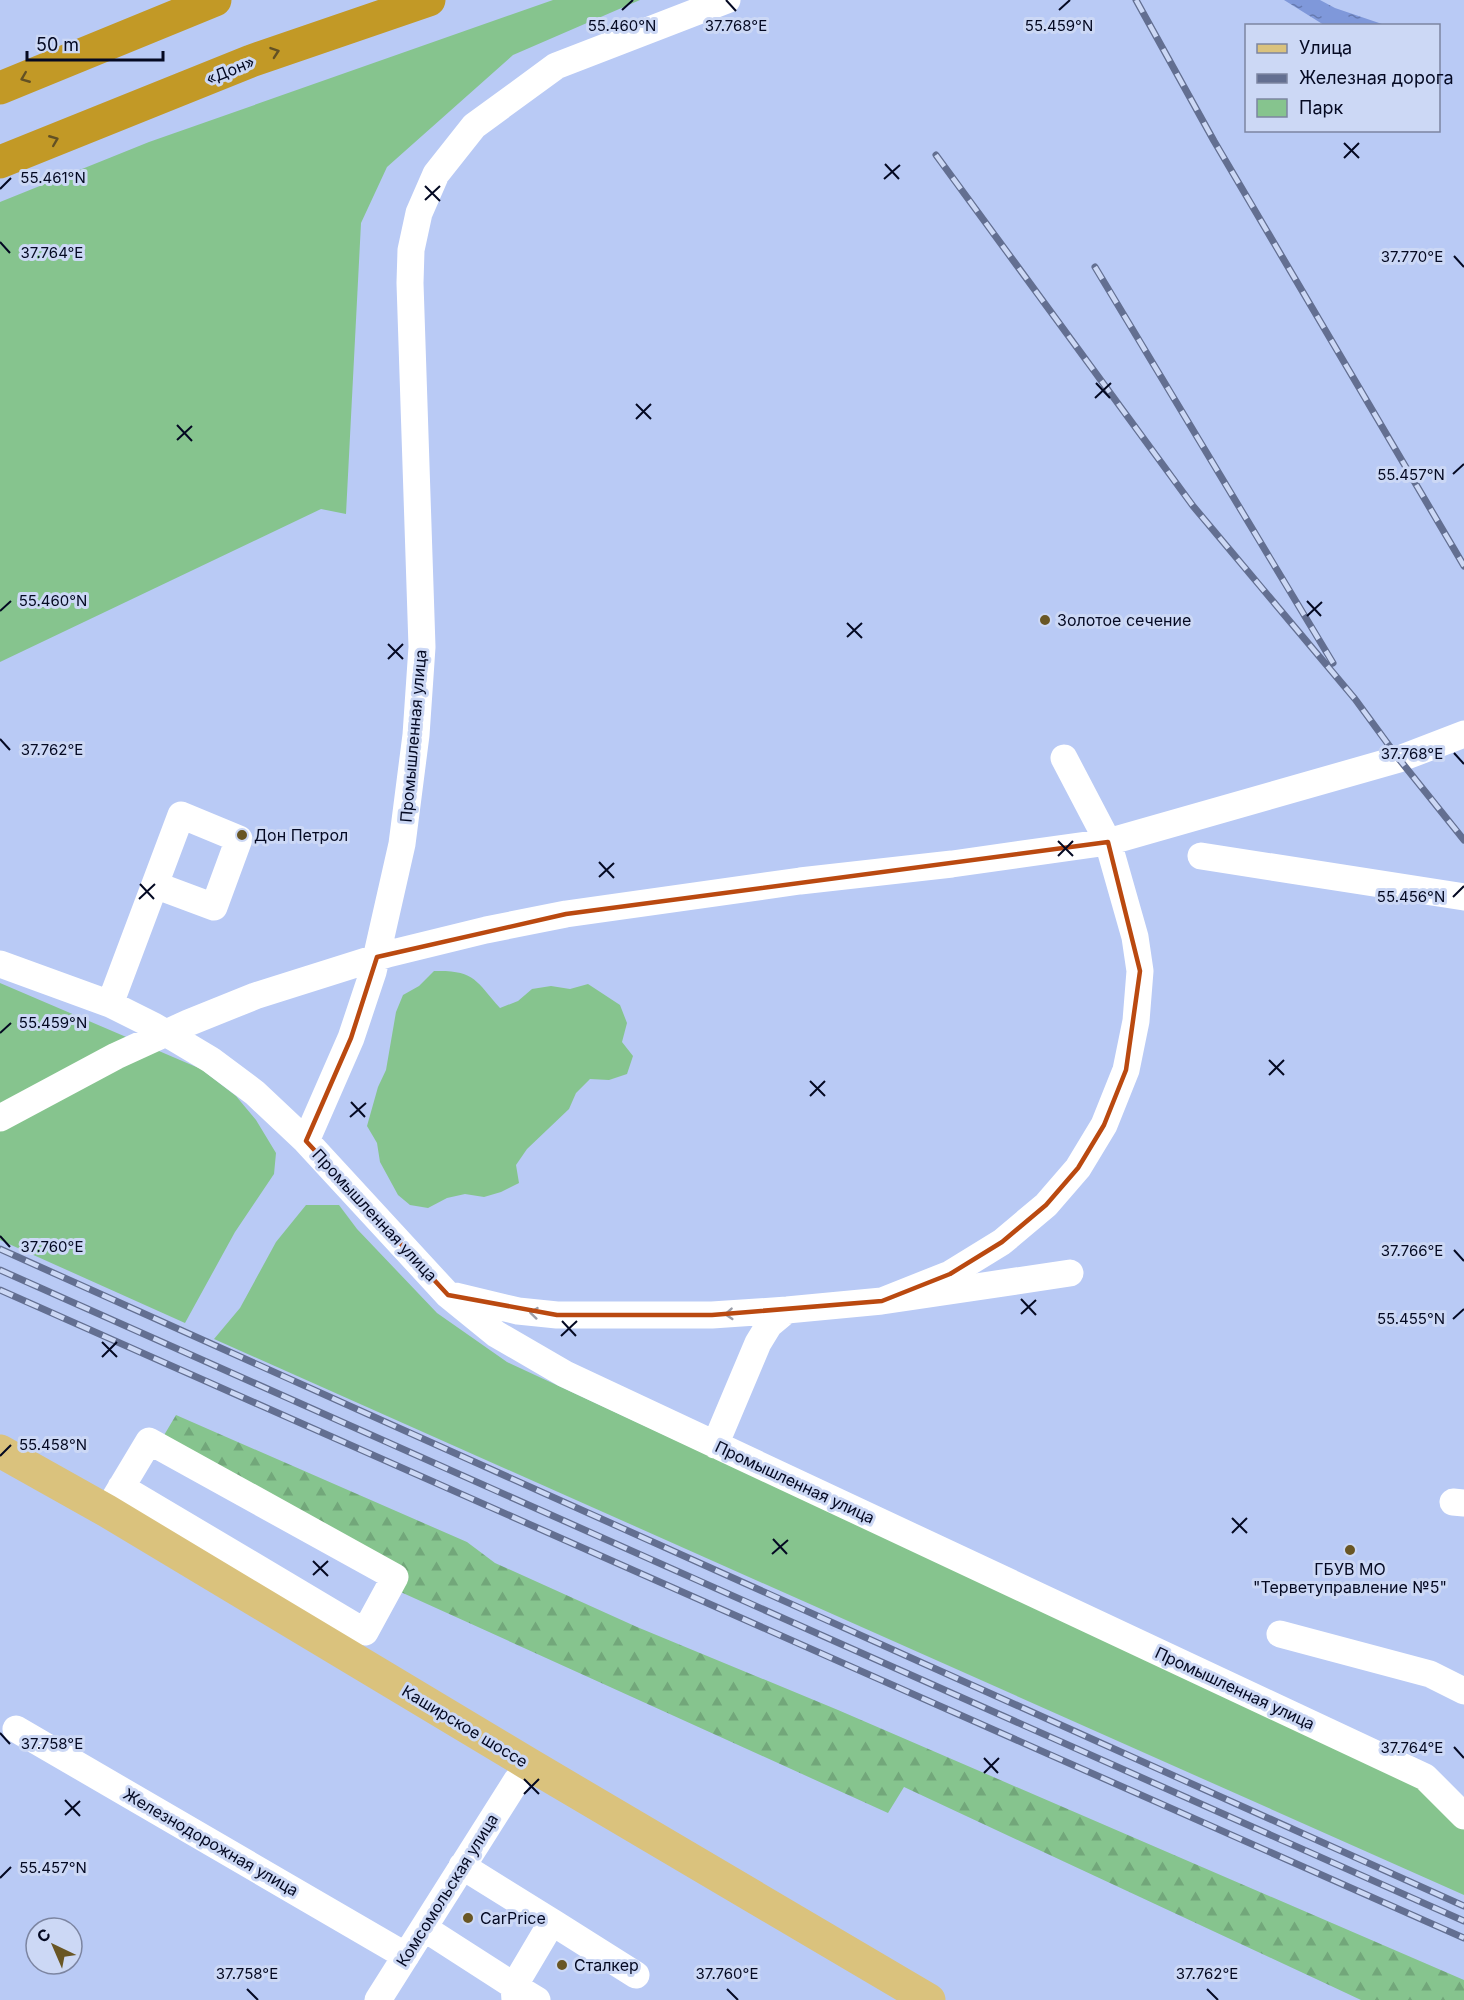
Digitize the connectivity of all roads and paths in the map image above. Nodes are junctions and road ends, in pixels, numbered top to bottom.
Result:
1 (215, 0) edge
2 (429, 0) edge
3 (727, 0) edge
4 (0, 88) edge
5 (0, 162) edge
6 (1464, 734) edge
7 (1064, 758) dead end
8 (1108, 842) junction
9 (1201, 856) dead end
10 (155, 885) dead end
11 (1464, 897) edge
12 (0, 964) edge
13 (110, 1004) junction
14 (0, 1118) edge
15 (306, 1141) junction
16 (1070, 1274) dead end
17 (448, 1295) junction
18 (882, 1300) junction
19 (787, 1310) junction
20 (715, 1445) junction
21 (0, 1451) edge
22 (0, 1473) edge
23 (114, 1499) junction
24 (1280, 1634) dead end
25 (1464, 1691) edge
26 (16, 1729) dead end
27 (517, 1780) junction
28 (1464, 1816) edge
29 (462, 1866) junction
30 (552, 1923) junction
31 (424, 1928) junction
32 (406, 1956) junction
33 (636, 1975) dead end
34 (515, 1993) edge
35 (378, 2000) edge
36 (537, 2000) edge
37 (894, 2000) edge
38 (929, 2000) edge

1 -> 4 highway
5 -> 2 highway, «Дон»
3 - 15 street, Промышленная улица
6 - 8 street
7 - 8 street
8 - 14 street
8 - 18 street
9 - 11 street
10 - 13 street
12 - 13 street
13 - 15 street
15 - 17 street, Промышленная улица
16 - 18 street
19 -> 17 street
17 - 20 street, Промышленная улица
18 - 19 street
19 - 20 street
20 - 28 street, Промышленная улица
21 - 23 main road, Каширское шоссе
22 - 27 main road, Каширское шоссе
23 - 23 street
23 - 38 main road, Каширское шоссе
24 - 25 street
26 - 32 street, Железнодорожная улица
27 - 29 street, Комсомольская улица
27 - 37 main road, Каширское шоссе
29 - 30 street
29 - 31 street, Комсомольская улица
30 - 33 street
30 - 34 street
31 - 32 street, Комсомольская улица
31 - 34 street
32 - 35 street, Комсомольская улица
34 - 36 street

